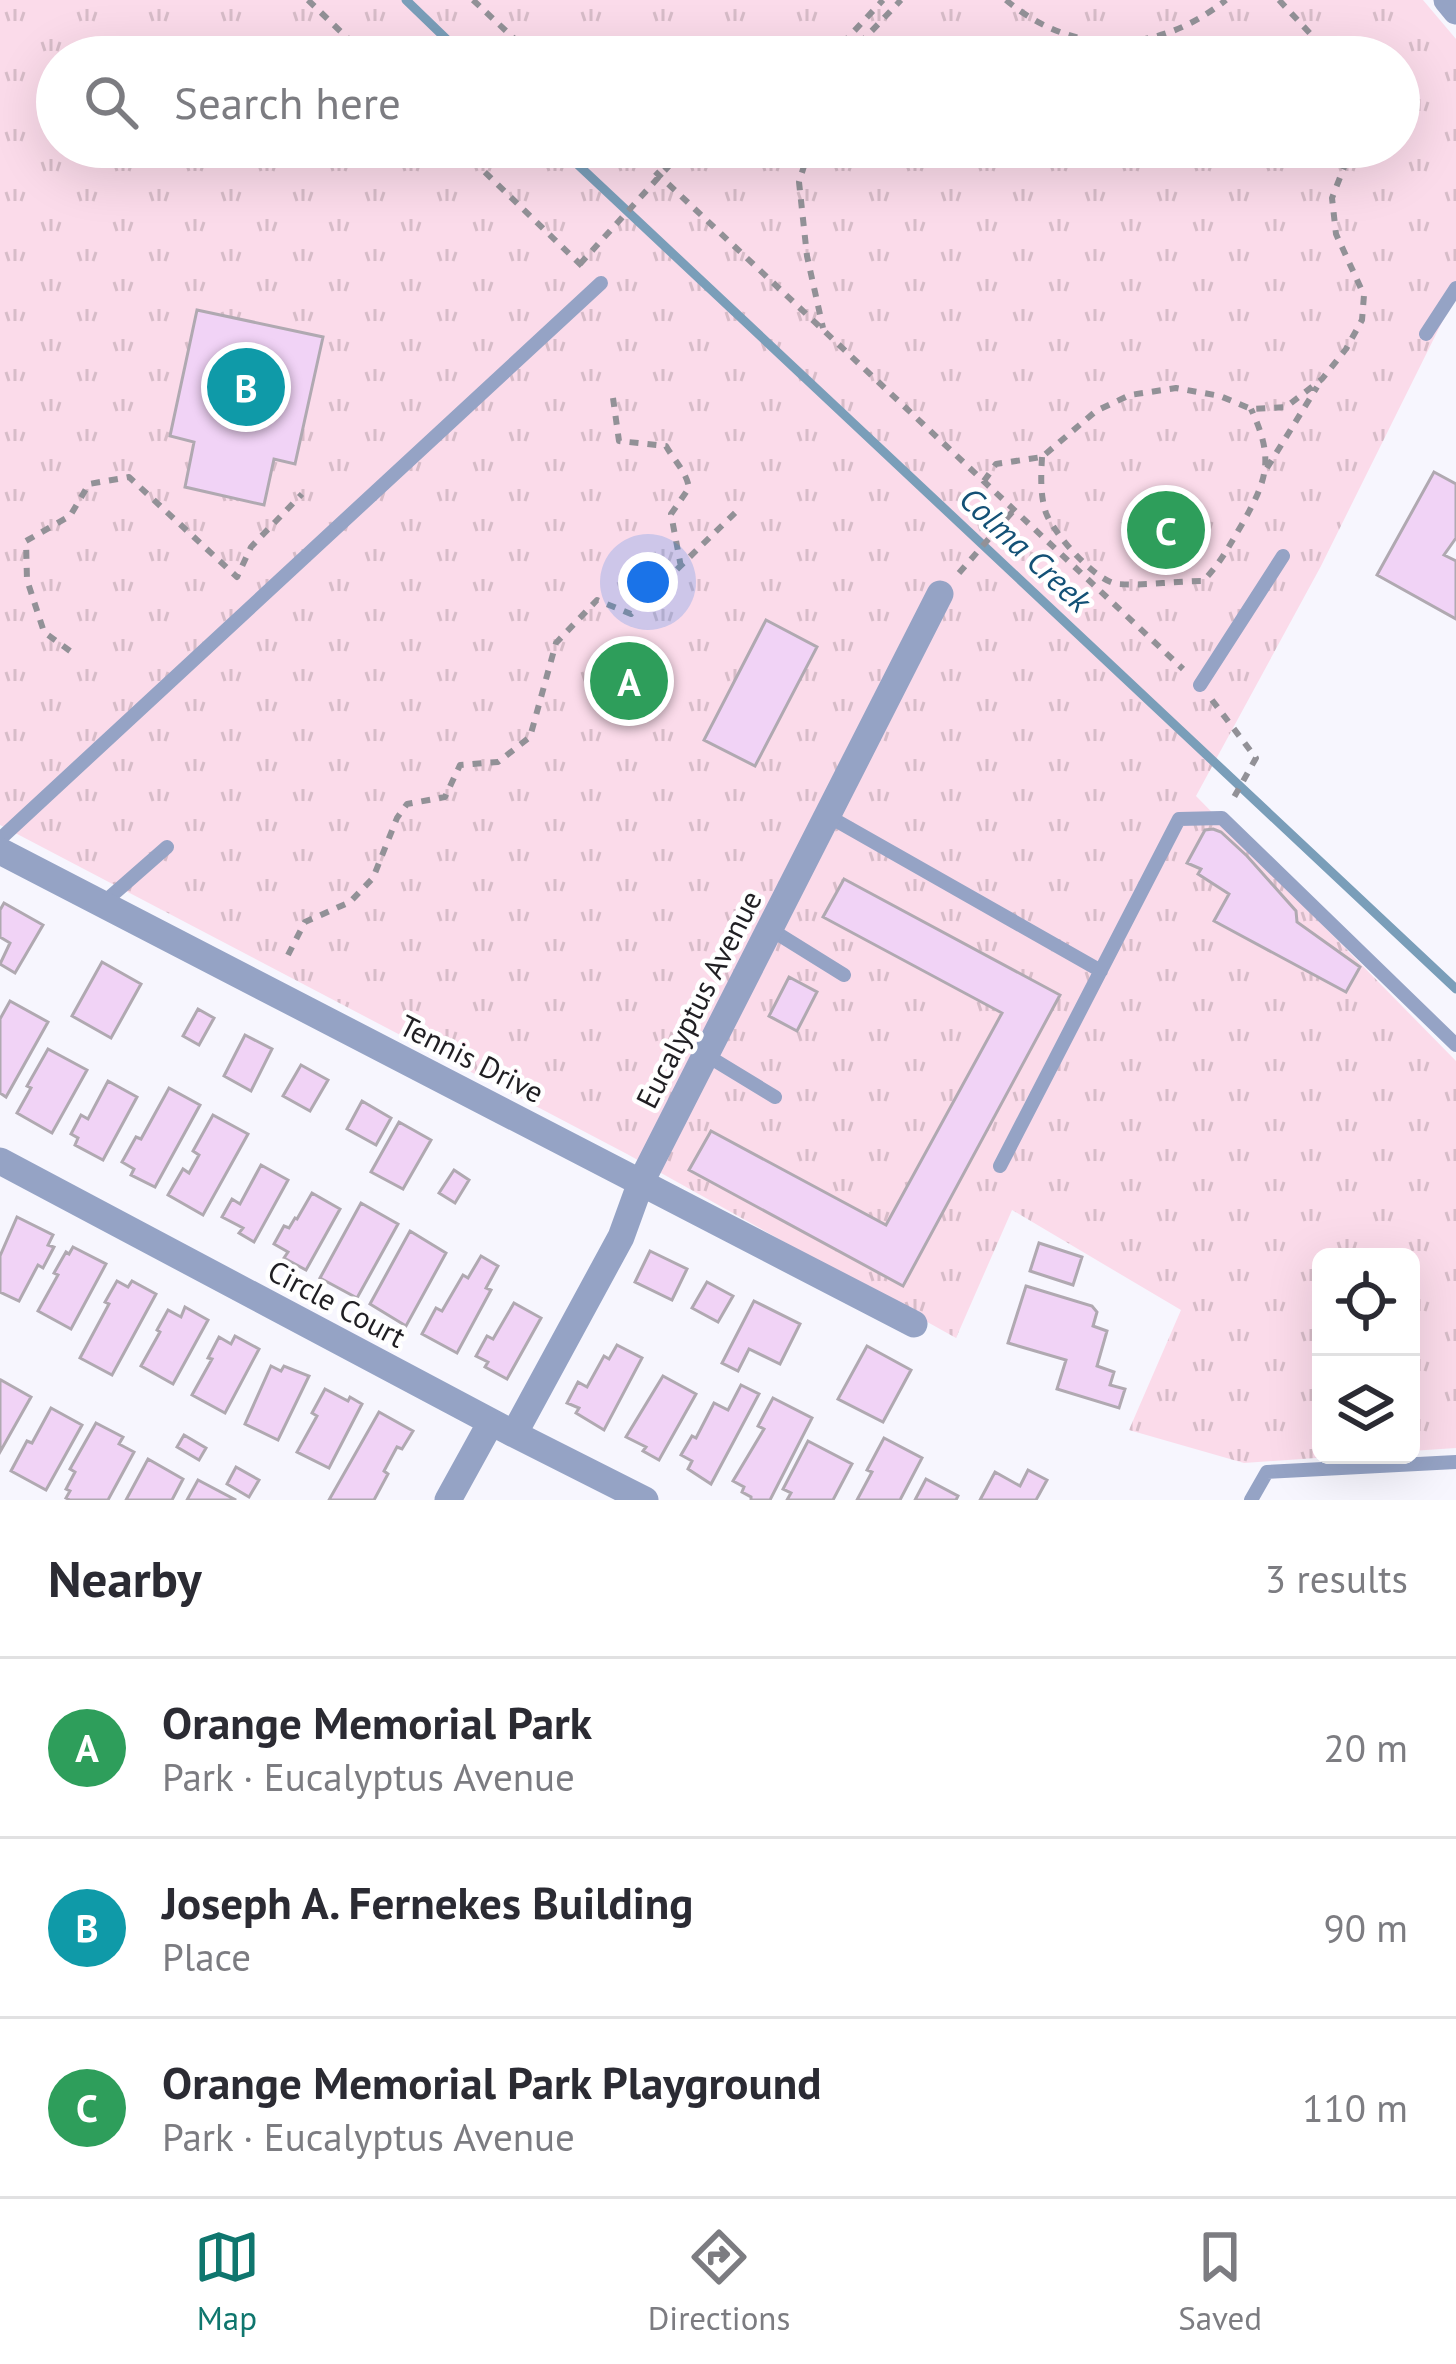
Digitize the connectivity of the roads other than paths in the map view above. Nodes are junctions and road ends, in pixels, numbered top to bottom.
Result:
1 (1447, 0) edge
2 (1456, 11) edge
3 (601, 283) road end
4 (1456, 288) edge
5 (1426, 334) dead end
6 (1283, 556) dead end
7 (940, 594) road end
8 (1200, 685) road end
9 (828, 816) junction
10 (0, 839) edge
11 (167, 847) dead end
12 (0, 851) edge
13 (102, 904) junction
14 (770, 929) junction
15 (1101, 970) junction
16 (844, 975) dead end
17 (1456, 1045) edge
18 (706, 1055) junction
19 (775, 1097) dead end
20 (0, 1161) edge
21 (1000, 1166) dead end
22 (641, 1182) junction
23 (914, 1324) dead end
24 (502, 1428) junction
25 (1456, 1462) edge
26 (448, 1500) edge
27 (645, 1500) edge
28 (1251, 1500) edge

1 - 2 street
3 - 10 lane
4 - 5 lane
6 - 8 lane
7 - 9 street, Eucalyptus Avenue
9 - 14 street, Eucalyptus Avenue
9 - 15 lane
11 - 13 lane
12 - 13 street, Tennis Drive
13 - 22 street, Tennis Drive
14 - 16 lane
14 - 18 street, Eucalyptus Avenue
15 - 17 lane
15 - 21 lane
18 - 19 lane
18 - 22 street, Eucalyptus Avenue
20 - 24 street, Circle Court
22 - 23 street, Tennis Drive
22 - 24 street, Eucalyptus Avenue
24 - 26 street, Eucalyptus Avenue
24 - 27 street, Circle Court
25 - 28 lane

